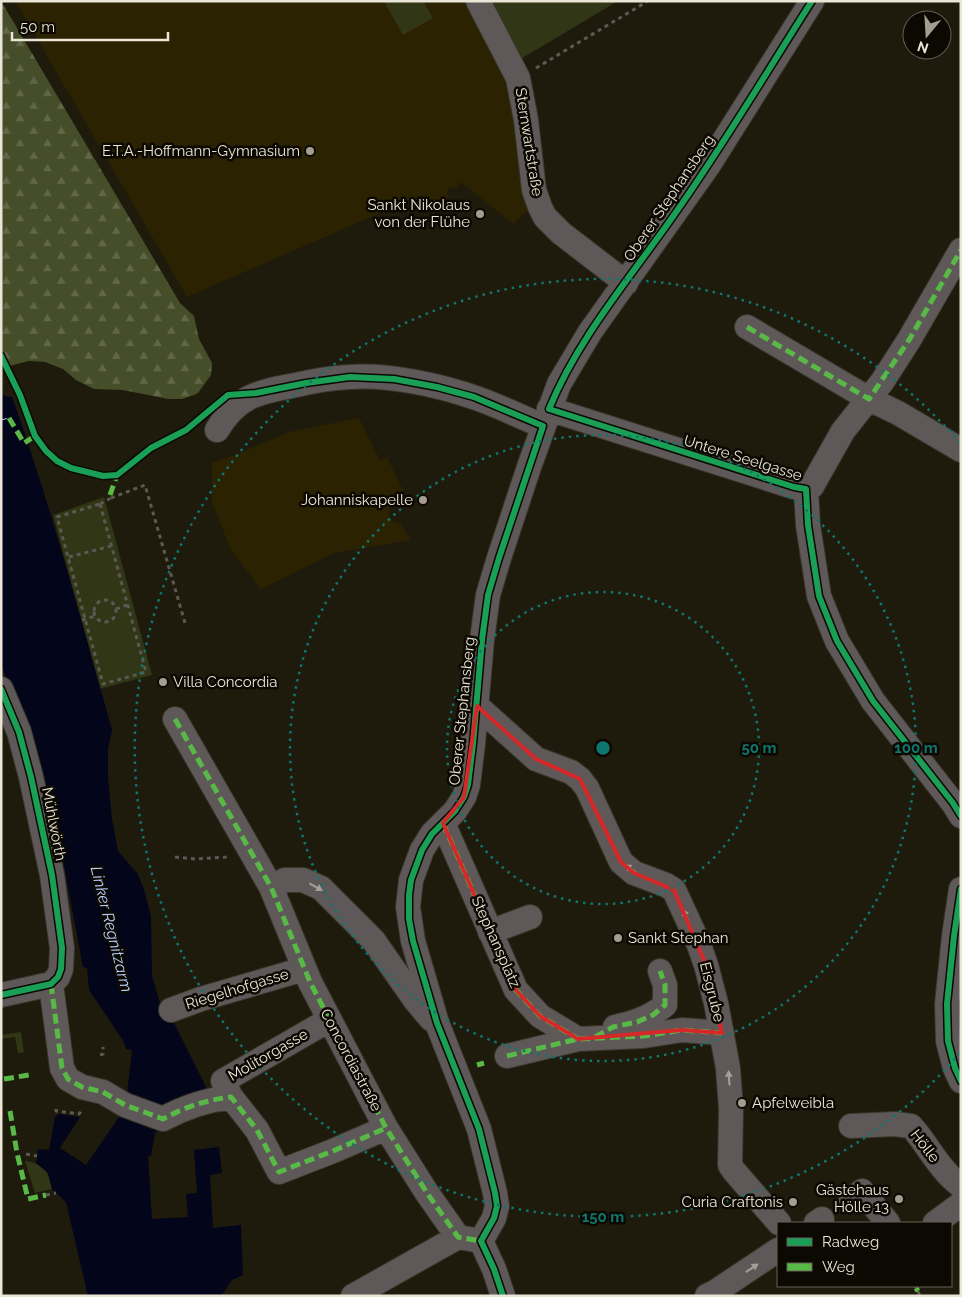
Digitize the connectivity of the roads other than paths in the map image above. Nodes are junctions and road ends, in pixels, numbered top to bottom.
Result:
1 (478, 1) edge
2 (812, 1) edge
3 (961, 250) edge
4 (626, 283) junction
5 (747, 327) dead end
6 (869, 399) junction
7 (546, 418) junction
8 (209, 424) road end
9 (961, 450) edge
10 (806, 489) junction
11 (1, 689) edge
12 (477, 706) junction
13 (175, 719) dead end
14 (536, 759) joint
15 (961, 816) edge
16 (443, 823) junction
17 (271, 887) junction
18 (961, 888) edge
19 (530, 917) dead end
20 (490, 932) junction
21 (304, 968) junction
22 (660, 971) dead end
23 (56, 977) junction
24 (1, 995) edge
25 (171, 1010) dead end
26 (329, 1020) junction
27 (436, 1022) junction
28 (722, 1033) junction
29 (585, 1038) junction
30 (507, 1056) dead end
31 (961, 1081) edge
32 (221, 1099) junction
33 (851, 1126) dead end
34 (386, 1128) junction
35 (961, 1186) edge
36 (851, 1200) dead end
37 (961, 1204) edge
38 (778, 1222) edge
39 (887, 1222) edge
40 (936, 1222) edge
41 (458, 1237) junction
42 (481, 1241) junction
43 (777, 1251) edge
44 (354, 1295) edge
45 (503, 1296) edge
46 (707, 1296) edge

1 - 4 street, Sternwartstraße
2 - 4 street, Oberer Stephansberg
3 - 6 street, Untere Seelgasse
4 - 7 street, Oberer Stephansberg
5 - 6 street
6 - 9 street
6 - 10 street, Untere Seelgasse
7 - 8 street, Untere Seelgasse
7 - 10 street, Untere Seelgasse
7 - 12 street, Oberer Stephansberg
10 - 15 street, Untere Seelgasse
11 - 23 street, Mühlwörth
12 - 14 street, Oberer Stephansberg
12 - 16 street, Oberer Stephansberg
13 - 17 street, Concordiastraße
28 -> 14 street, Eisgrube
16 - 20 street, Stephansplatz
16 - 27 street, Oberer Stephansberg
17 - 21 street, Concordiastraße
17 -> 27 street
18 - 31 street
19 - 20 street
20 - 29 street, Stephansplatz
21 - 25 street, Riegelhofgasse
21 - 26 street, Concordiastraße
22 - 29 street
23 - 24 street
23 - 32 street, Mühlwörth
26 - 32 street, Molitorgasse
26 - 34 street, Concordiastraße
27 - 42 street, Oberer Stephansberg
28 - 29 street
38 -> 28 street, Eisgrube
29 - 30 street
32 - 34 street
33 - 35 street, Hölle
34 - 41 street, Concordiastraße
36 - 39 street
37 - 40 street
41 - 42 street
41 - 44 street
42 - 45 street
46 -> 43 street

